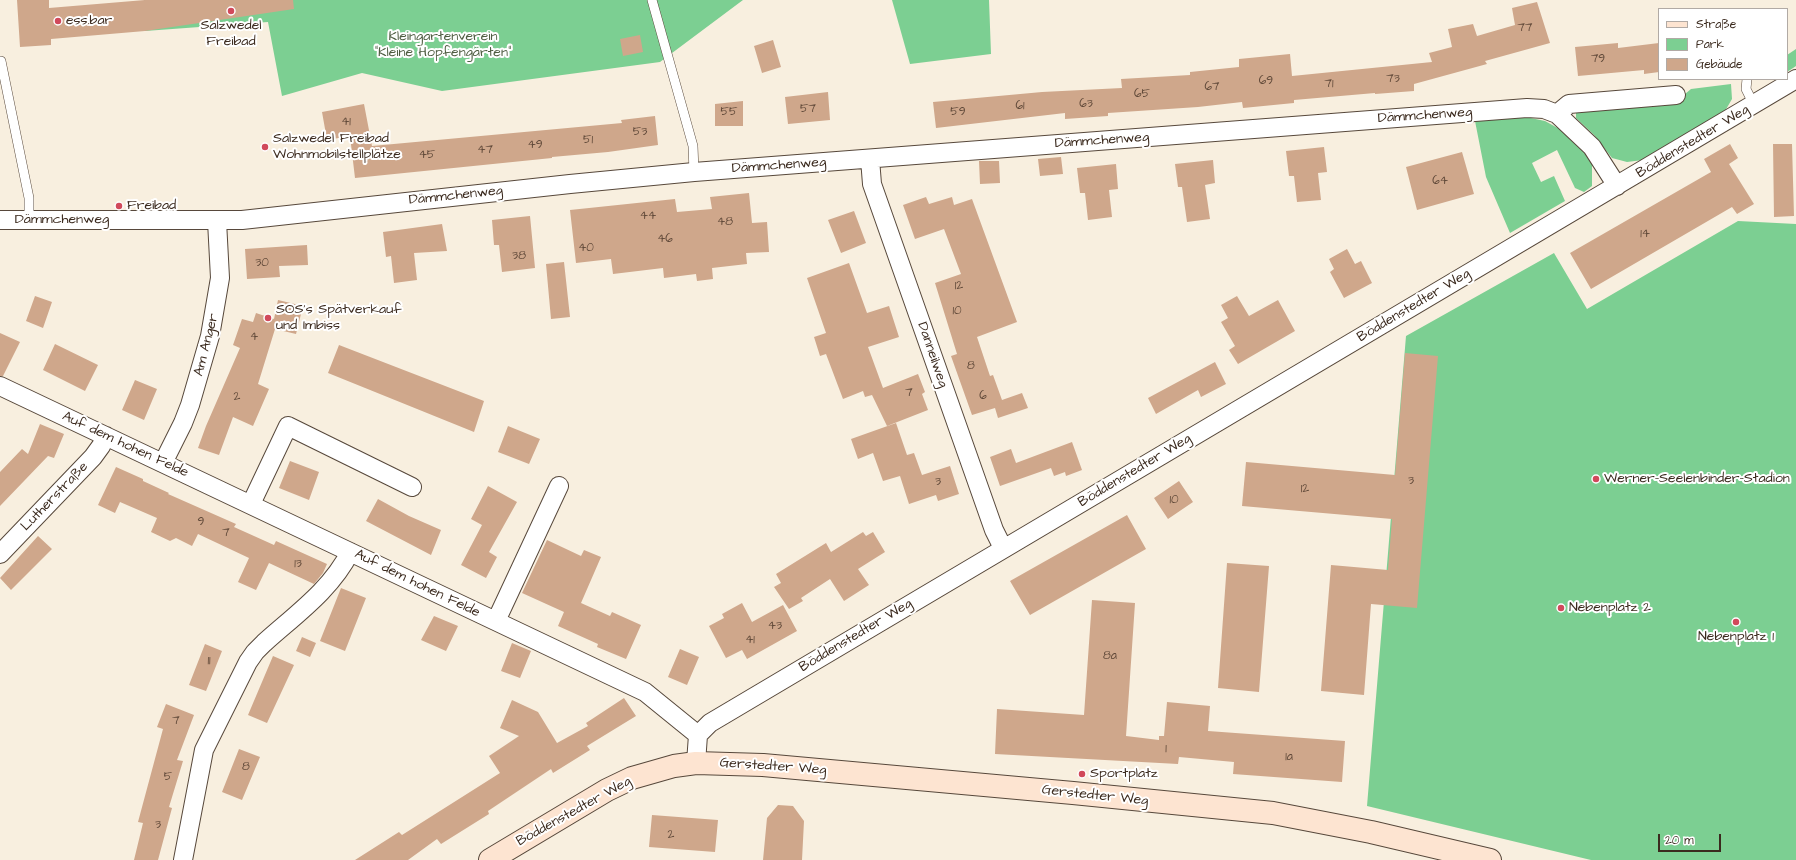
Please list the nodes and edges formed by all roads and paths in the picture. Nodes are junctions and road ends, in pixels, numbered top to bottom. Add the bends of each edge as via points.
1 (652, 0) edge
2 (1, 61) dead end
3 (1796, 79) edge
4 (1747, 80) edge
5 (1676, 96) dead end
6 (1754, 106) junction
7 (1557, 114) junction
8 (870, 159) junction
9 (694, 172) junction
10 (1617, 186) junction
11 (0, 220) edge
12 (29, 220) junction
13 (217, 221) junction
14 (0, 386) edge
15 (106, 436) junction
16 (163, 463) junction
17 (412, 486) dead end
18 (559, 486) dead end
19 (251, 504) junction
20 (1003, 548) junction
21 (350, 552) junction
22 (0, 554) edge
23 (496, 622) junction
24 (698, 735) junction
25 (696, 763) junction
26 (183, 860) edge
27 (490, 860) edge
28 (1490, 860) edge

1 - 9 lane via 693,146
2 - 12 lane via 29,198
3 - 6 street, Böddenstedter Weg
4 - 6 lane via 1746,89
5 - 7 street via 1569,104
6 - 10 street, Böddenstedter Weg
7 - 8 street, Dämmchenweg via 1544,109 1504,110
7 - 10 street, Dämmchenweg via 1592,146
8 - 9 street, Dämmchenweg
8 - 20 street, Danneilweg via 872,184 994,530
9 - 13 street, Dämmchenweg
10 - 20 street, Böddenstedter Weg
11 - 12 street, Dämmchenweg
12 - 13 street, Dämmchenweg
13 - 16 street, Am Anger via 220,278 210,336 183,423
14 - 15 street, Auf dem hohen Felde
15 - 16 street, Auf dem hohen Felde
15 - 22 street, Lutherstraße via 93,457
16 - 19 street, Auf dem hohen Felde
17 - 19 street via 288,426
18 - 23 street, Auf dem hohen Felde
19 - 21 street, Auf dem hohen Felde
20 - 24 street, Böddenstedter Weg via 710,723
21 - 23 street, Auf dem hohen Felde
21 - 26 street via 331,583 264,643 248,662 204,750
23 - 24 street, Auf dem hohen Felde via 646,692
24 - 25 street
25 - 27 street, Böddenstedter Weg via 674,766 632,778 607,790
25 - 28 street, Gerstedter Weg via 786,767 1273,813 1371,832

